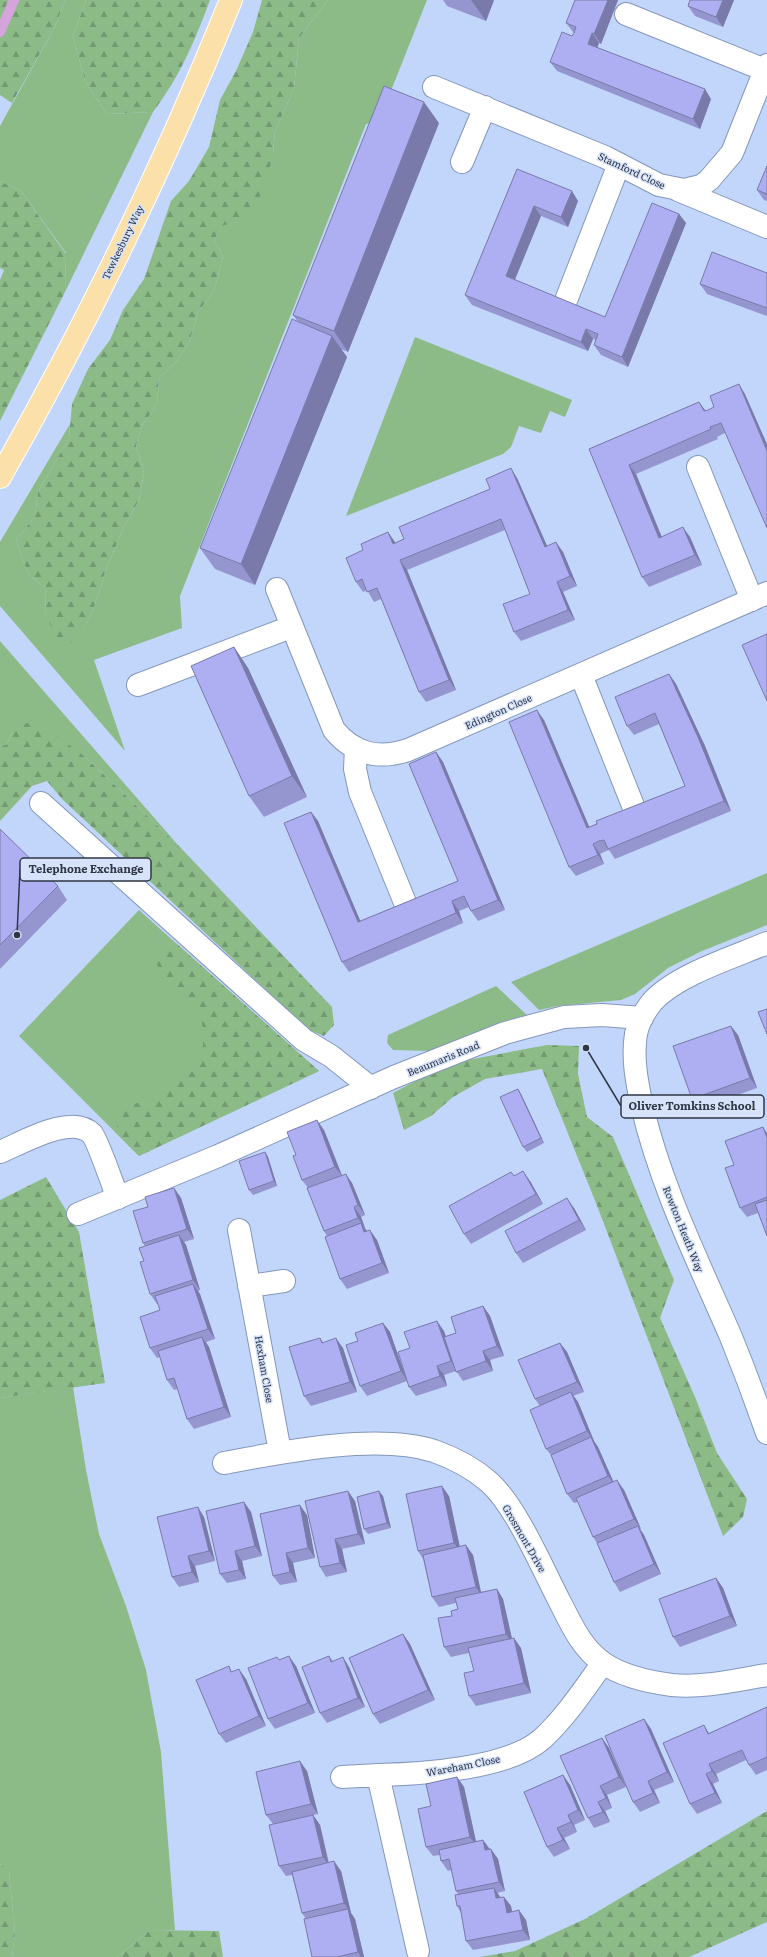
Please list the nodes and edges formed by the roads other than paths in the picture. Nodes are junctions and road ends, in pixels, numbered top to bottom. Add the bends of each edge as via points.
1 (231, 0) edge
2 (626, 14) dead end
3 (766, 69) edge
4 (434, 87) dead end
5 (485, 107) junction
6 (462, 162) dead end
7 (619, 164) junction
8 (677, 190) junction
9 (767, 227) edge
10 (565, 303) edge
11 (698, 467) dead end
12 (0, 477) edge
13 (277, 589) dead end
14 (759, 597) edge
15 (291, 627) junction
16 (581, 675) junction
17 (138, 685) dead end
18 (356, 748) junction
19 (41, 803) dead end
20 (634, 808) edge
21 (406, 906) edge
22 (767, 943) edge
23 (642, 1018) junction
24 (371, 1088) junction
25 (0, 1152) edge
26 (118, 1198) junction
27 (78, 1214) dead end
28 (239, 1230) dead end
29 (284, 1281) dead end
30 (249, 1286) junction
31 (767, 1433) edge
32 (280, 1452) junction
33 (224, 1463) dead end
34 (603, 1663) junction
35 (767, 1675) edge
36 (378, 1774) junction
37 (342, 1777) dead end
38 (418, 1950) dead end

1 - 12 main road, Tewkesbury Way via 189,100 131,226
2 - 3 street
3 - 8 street, Stamford Close via 732,153 701,186
4 - 5 street, Stamford Close
5 - 6 street
5 - 7 street, Stamford Close
7 - 8 street, Stamford Close via 659,185
7 - 10 street
8 - 9 street
11 - 14 street
13 - 15 street, Edington Close
14 - 16 street, Edington Close
15 - 17 street
15 - 18 street, Edington Close via 334,730
16 - 18 street, Edington Close via 394,755 374,755
16 - 20 street
18 - 21 street via 355,770 360,792
19 - 24 street via 304,1040 331,1056
22 - 23 street via 693,974 672,986 652,1002
23 - 24 street, Beaumaris Road via 602,1015 564,1017 538,1022
23 - 31 street, Rowton Heath Way via 636,1033 635,1065 649,1134 676,1214 731,1338
24 - 26 street, Beaumaris Road
25 - 26 street via 59,1127 82,1128 93,1135
26 - 27 street, Beaumaris Road
28 - 30 street, Hexham Close
29 - 30 street
30 - 32 street, Hexham Close
32 - 33 street, Grosmont Drive
32 - 34 street, Grosmont Drive via 387,1444 432,1450 464,1464 490,1483 504,1501 521,1528 575,1633
34 - 35 street, Grosmont Drive via 633,1677 672,1685 712,1684
34 - 36 street, Wareham Close via 565,1715 540,1740 513,1755 483,1764 418,1774
36 - 37 street, Wareham Close
36 - 38 street

